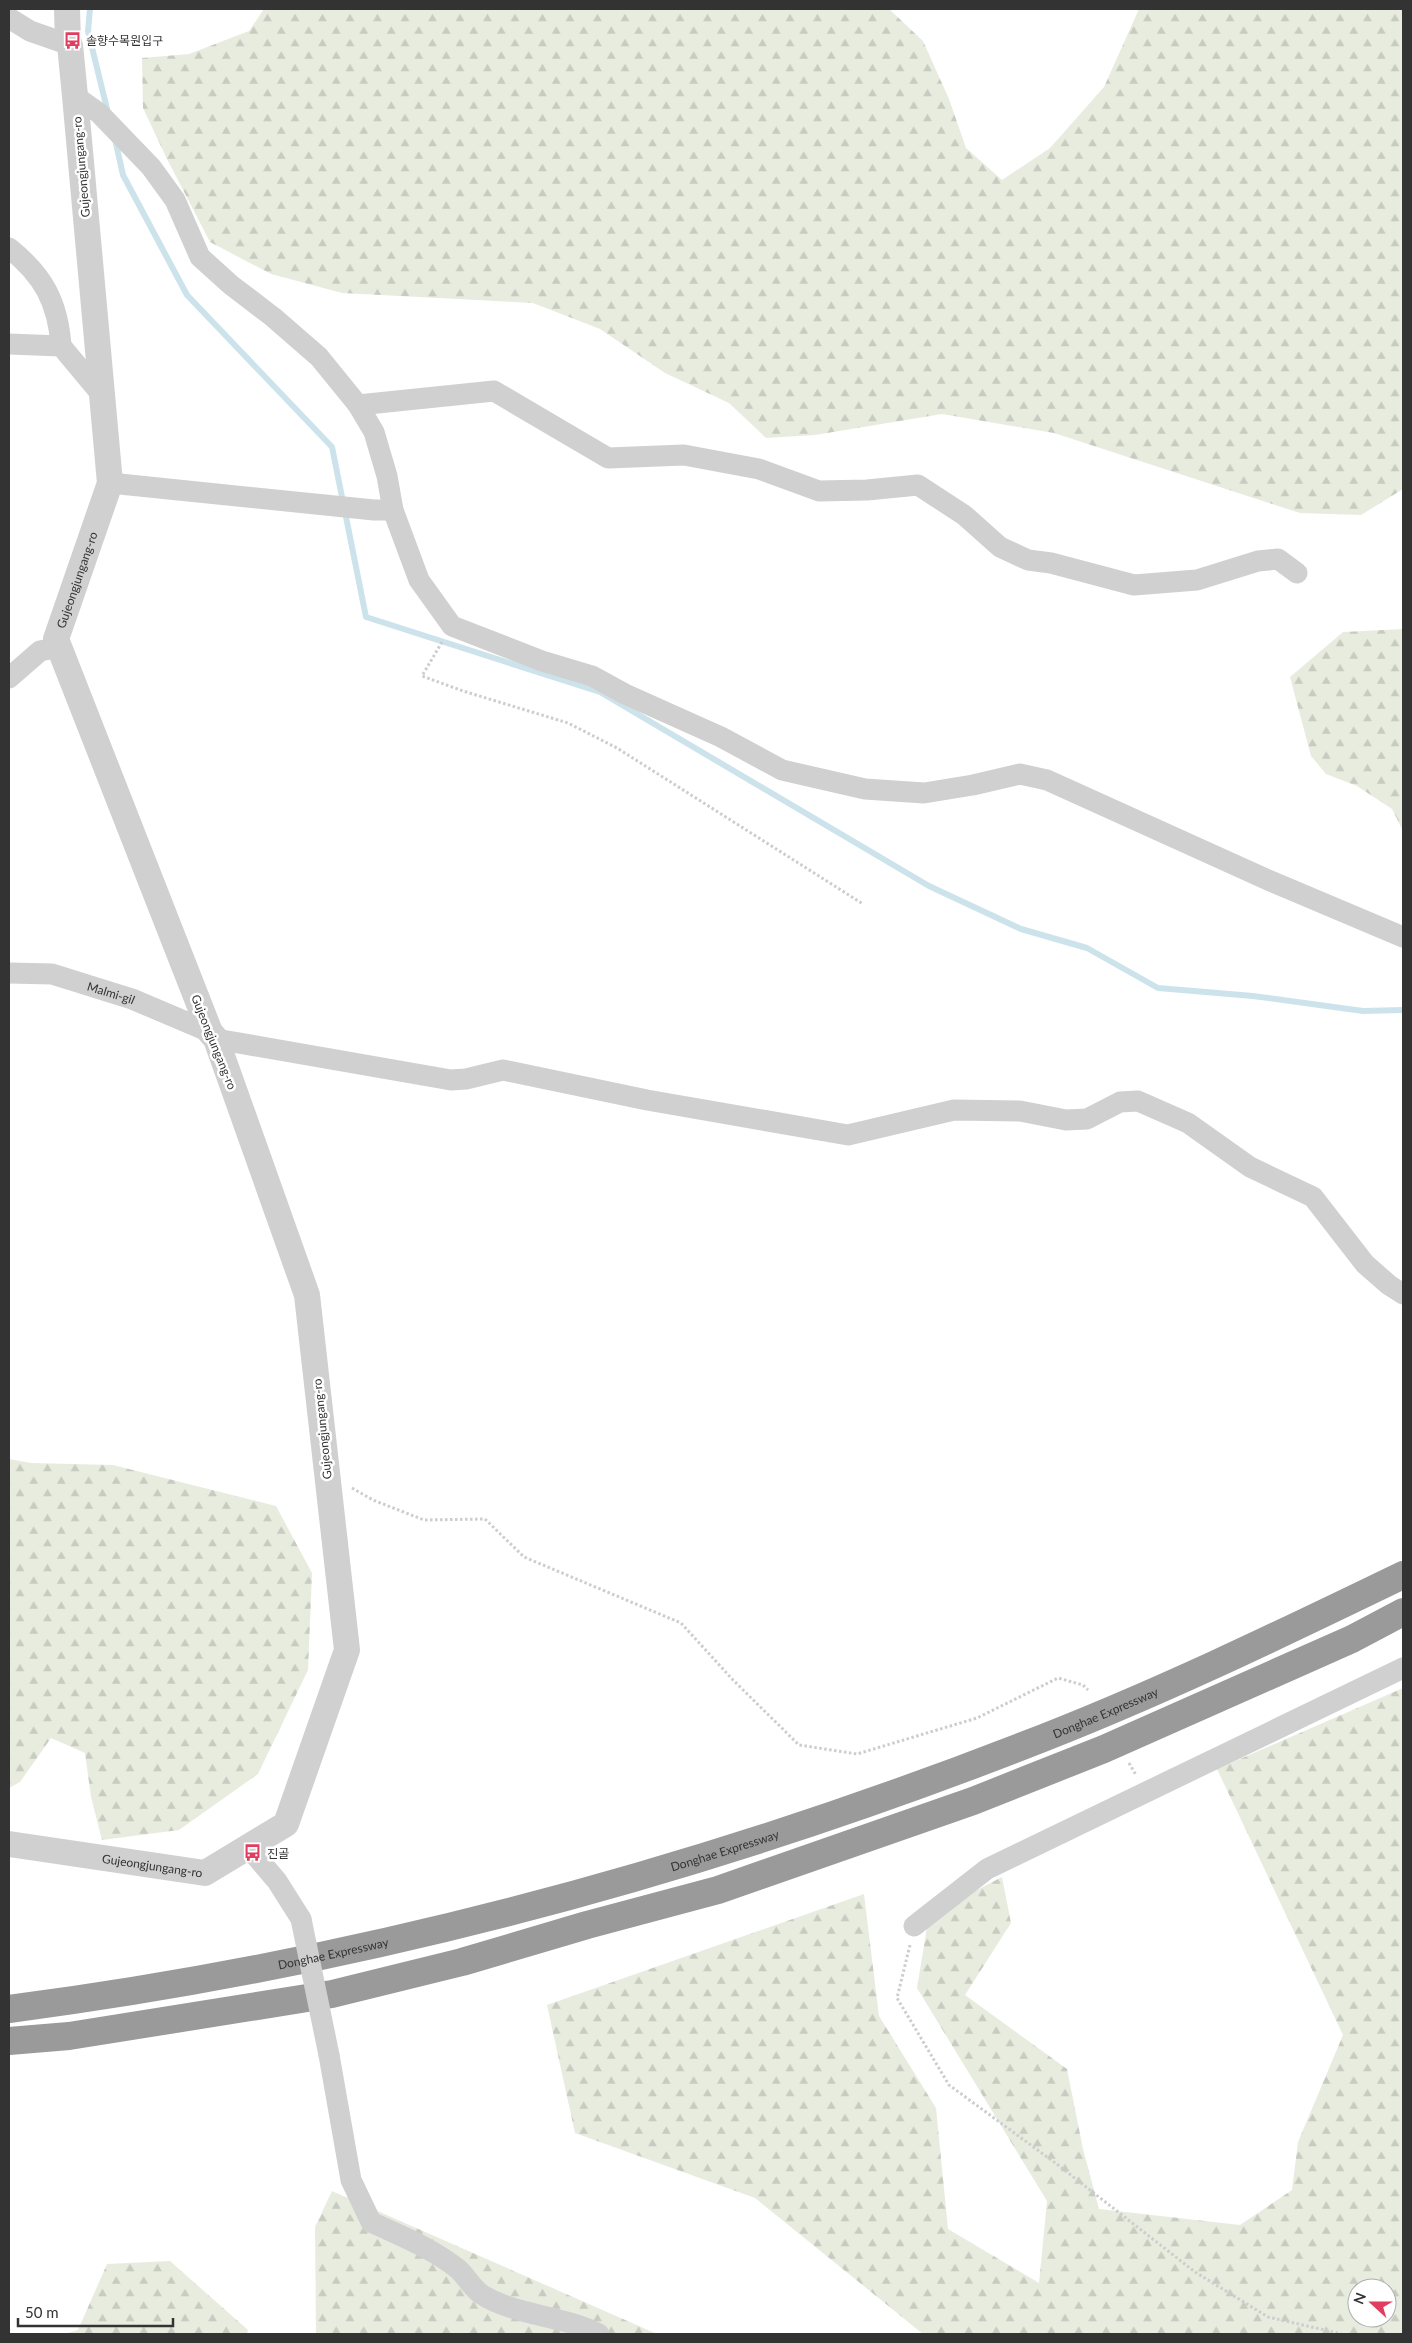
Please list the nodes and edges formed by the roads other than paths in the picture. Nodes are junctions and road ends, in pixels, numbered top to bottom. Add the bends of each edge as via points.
1 (67, 9) edge
2 (9, 18) edge
3 (70, 45) junction
4 (75, 96) junction
5 (9, 248) edge
6 (9, 344) edge
7 (61, 346) junction
8 (102, 395) junction
9 (358, 406) junction
10 (110, 483) junction
11 (384, 510) junction
12 (1297, 573) dead end
13 (59, 647) junction
14 (9, 678) edge
15 (1403, 938) edge
16 (9, 973) edge
17 (213, 1035) junction
18 (1403, 1294) edge
19 (1403, 1575) edge
20 (1403, 1612) edge
21 (1403, 1668) edge
22 (9, 1844) edge
23 (248, 1847) junction
24 (914, 1926) road end
25 (9, 2009) edge
26 (9, 2042) edge
27 (600, 2334) edge

1 - 3 street, Gujeongjungang-ro
2 - 3 street via 30,31
3 - 4 street, Gujeongjungang-ro
4 - 8 street, Gujeongjungang-ro
4 - 9 street via 99,113 151,167 175,200 200,257 319,358
5 - 7 street via 26,261 49,291 59,322
6 - 7 street
7 - 8 street
8 - 10 street, Gujeongjungang-ro
9 - 11 street via 374,432 387,476
9 - 12 street via 494,391 608,458 684,455 759,469 819,491 918,485 964,514 1000,547 1028,560 1134,585 1197,580 1258,561 1278,559
10 - 11 street
10 - 13 street, Gujeongjungang-ro via 56,639
11 - 15 street via 419,580 452,626 542,661 592,676 721,737 782,770 865,789 924,793 1020,774 1047,780
13 - 14 street via 40,651
13 - 17 street, Gujeongjungang-ro
16 - 17 street, Malmi-gil via 52,974 132,999
17 - 18 street, Malmi-gil via 451,1080 503,1070 647,1100 848,1135 954,1110 1020,1110 1066,1120 1087,1119 1120,1102 1138,1101 1188,1123 1250,1167 1313,1197 1365,1264
17 - 23 street, Gujeongjungang-ro via 307,1295 347,1650 286,1824
19 - 25 highway, Donghae Expressway via 1202,1671 1109,1711 905,1790 768,1838 464,1924 178,1983
20 - 26 highway via 1343,1643 1104,1749 973,1801 718,1890 462,1962 332,1994 69,2036
21 - 24 street via 986,1869
22 - 23 street, Gujeongjungang-ro via 206,1873
23 - 27 street, bridge via 277,1881 301,1920 351,2180 371,2222 424,2246 459,2270 480,2294 513,2308 584,2326

